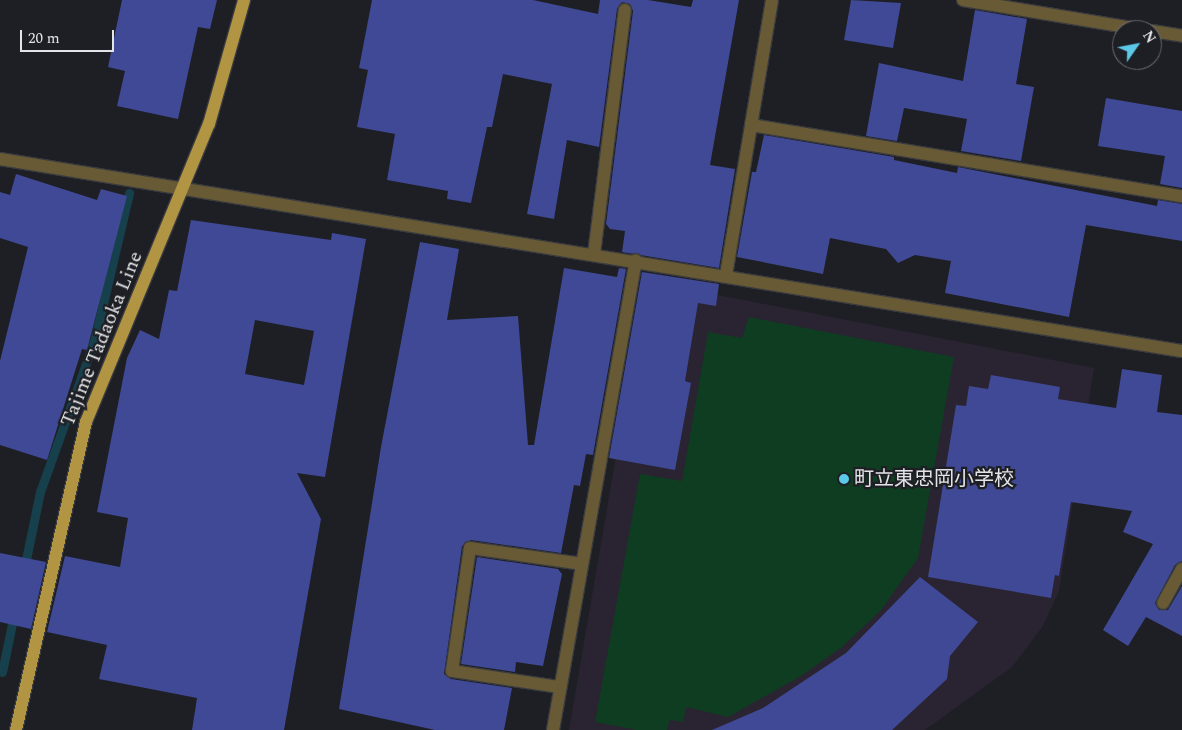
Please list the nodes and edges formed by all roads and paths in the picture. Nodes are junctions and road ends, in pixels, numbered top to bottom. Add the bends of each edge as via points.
1 (244, 0) edge
2 (772, 0) edge
3 (963, 0) edge
4 (625, 10) dead end
5 (1112, 25) edge
6 (1162, 33) edge
7 (1182, 36) edge
8 (751, 125) junction
9 (0, 159) edge
10 (183, 186) junction
11 (1182, 196) edge
12 (594, 254) junction
13 (636, 260) junction
14 (726, 276) junction
15 (1182, 351) edge
16 (582, 564) junction
17 (1182, 569) edge
18 (1163, 603) dead end
19 (559, 687) junction
20 (16, 730) edge
21 (553, 730) edge

1 - 10 main road, Tajime Tadaoka Line via 209,124
2 - 8 street
3 - 5 street
4 - 12 street
6 - 7 street
8 - 11 street
8 - 14 street
9 - 10 street
10 - 12 street
10 - 20 main road, Tajime Tadaoka Line via 86,422
12 - 13 street
13 - 14 street
13 - 16 street
14 - 15 street
16 - 19 street
16 - 19 street via 470,548 452,671
17 - 18 street
19 - 21 street

